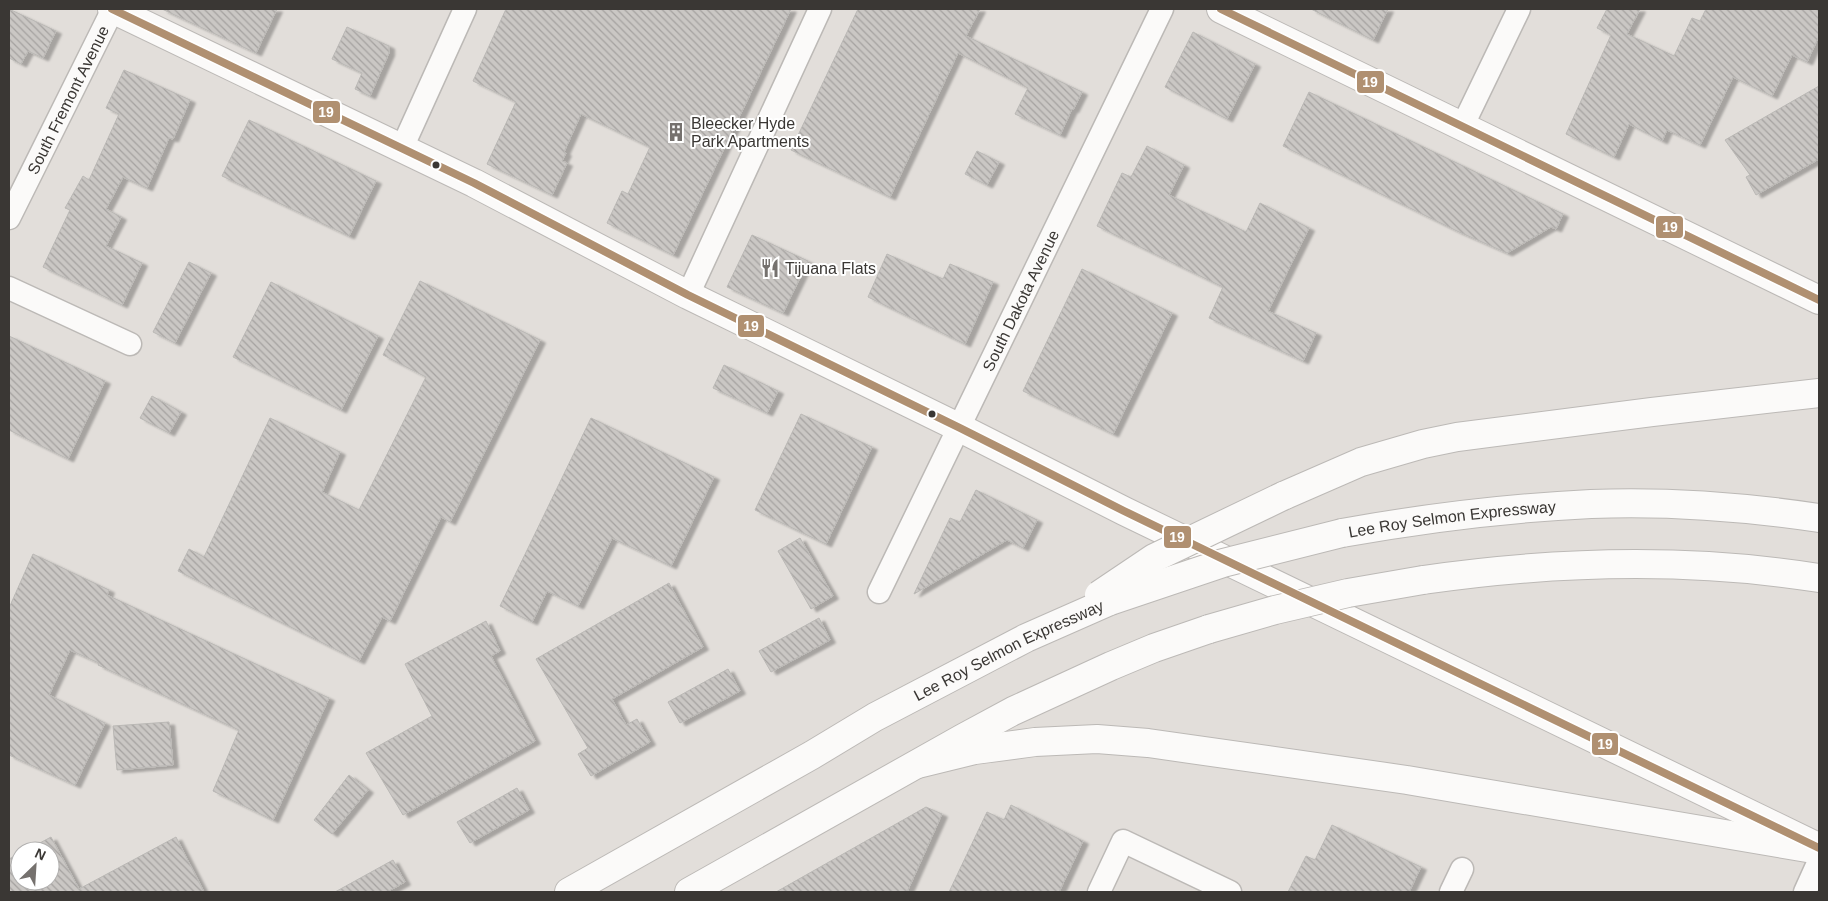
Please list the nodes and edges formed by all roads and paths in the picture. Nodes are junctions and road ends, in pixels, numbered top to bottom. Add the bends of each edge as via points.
1 (113, 9) edge
2 (465, 9) edge
3 (820, 9) edge
4 (1162, 9) edge
5 (1221, 9) edge
6 (1519, 9) edge
7 (1462, 127) junction
8 (402, 148) junction
9 (9, 218) edge
10 (9, 288) edge
11 (688, 295) junction
12 (1819, 300) edge
13 (130, 344) dead end
14 (1819, 393) edge
15 (960, 428) junction
16 (1819, 518) edge
17 (1819, 578) edge
18 (879, 592) dead end
19 (1104, 598) junction
20 (918, 764) junction
21 (1819, 849) edge
22 (1819, 861) edge
23 (1462, 870) dead end
24 (569, 892) edge
25 (689, 892) edge
26 (1099, 892) edge
27 (1230, 892) edge
28 (1451, 892) edge
29 (1805, 892) edge

1 - 8 main road
1 - 9 street, South Fremont Avenue
2 - 8 street
3 - 11 street
4 - 15 street, South Dakota Avenue
5 - 7 main road
6 - 7 street
7 - 12 main road
8 - 11 main road
10 - 13 street
11 - 15 main road
14 - 19 main road, bridge via 1642,413 1423,444 1361,462 1154,558
15 - 18 street, South Dakota Avenue
15 - 21 main road
16 - 19 main road, Lee Roy Selmon Expressway, bridge via 1697,506 1592,504 1474,512 1342,533
17 - 20 main road, bridge via 1730,568 1585,564 1529,567 1348,593 1275,610 1154,648 1068,685
19 - 24 main road, Lee Roy Selmon Expressway via 1076,616 1002,650 875,717
20 - 21 main road via 975,750 1035,742 1097,740 1148,743 1407,780
20 - 25 main road
22 - 29 street
23 - 28 street
26 - 27 street via 1123,841

